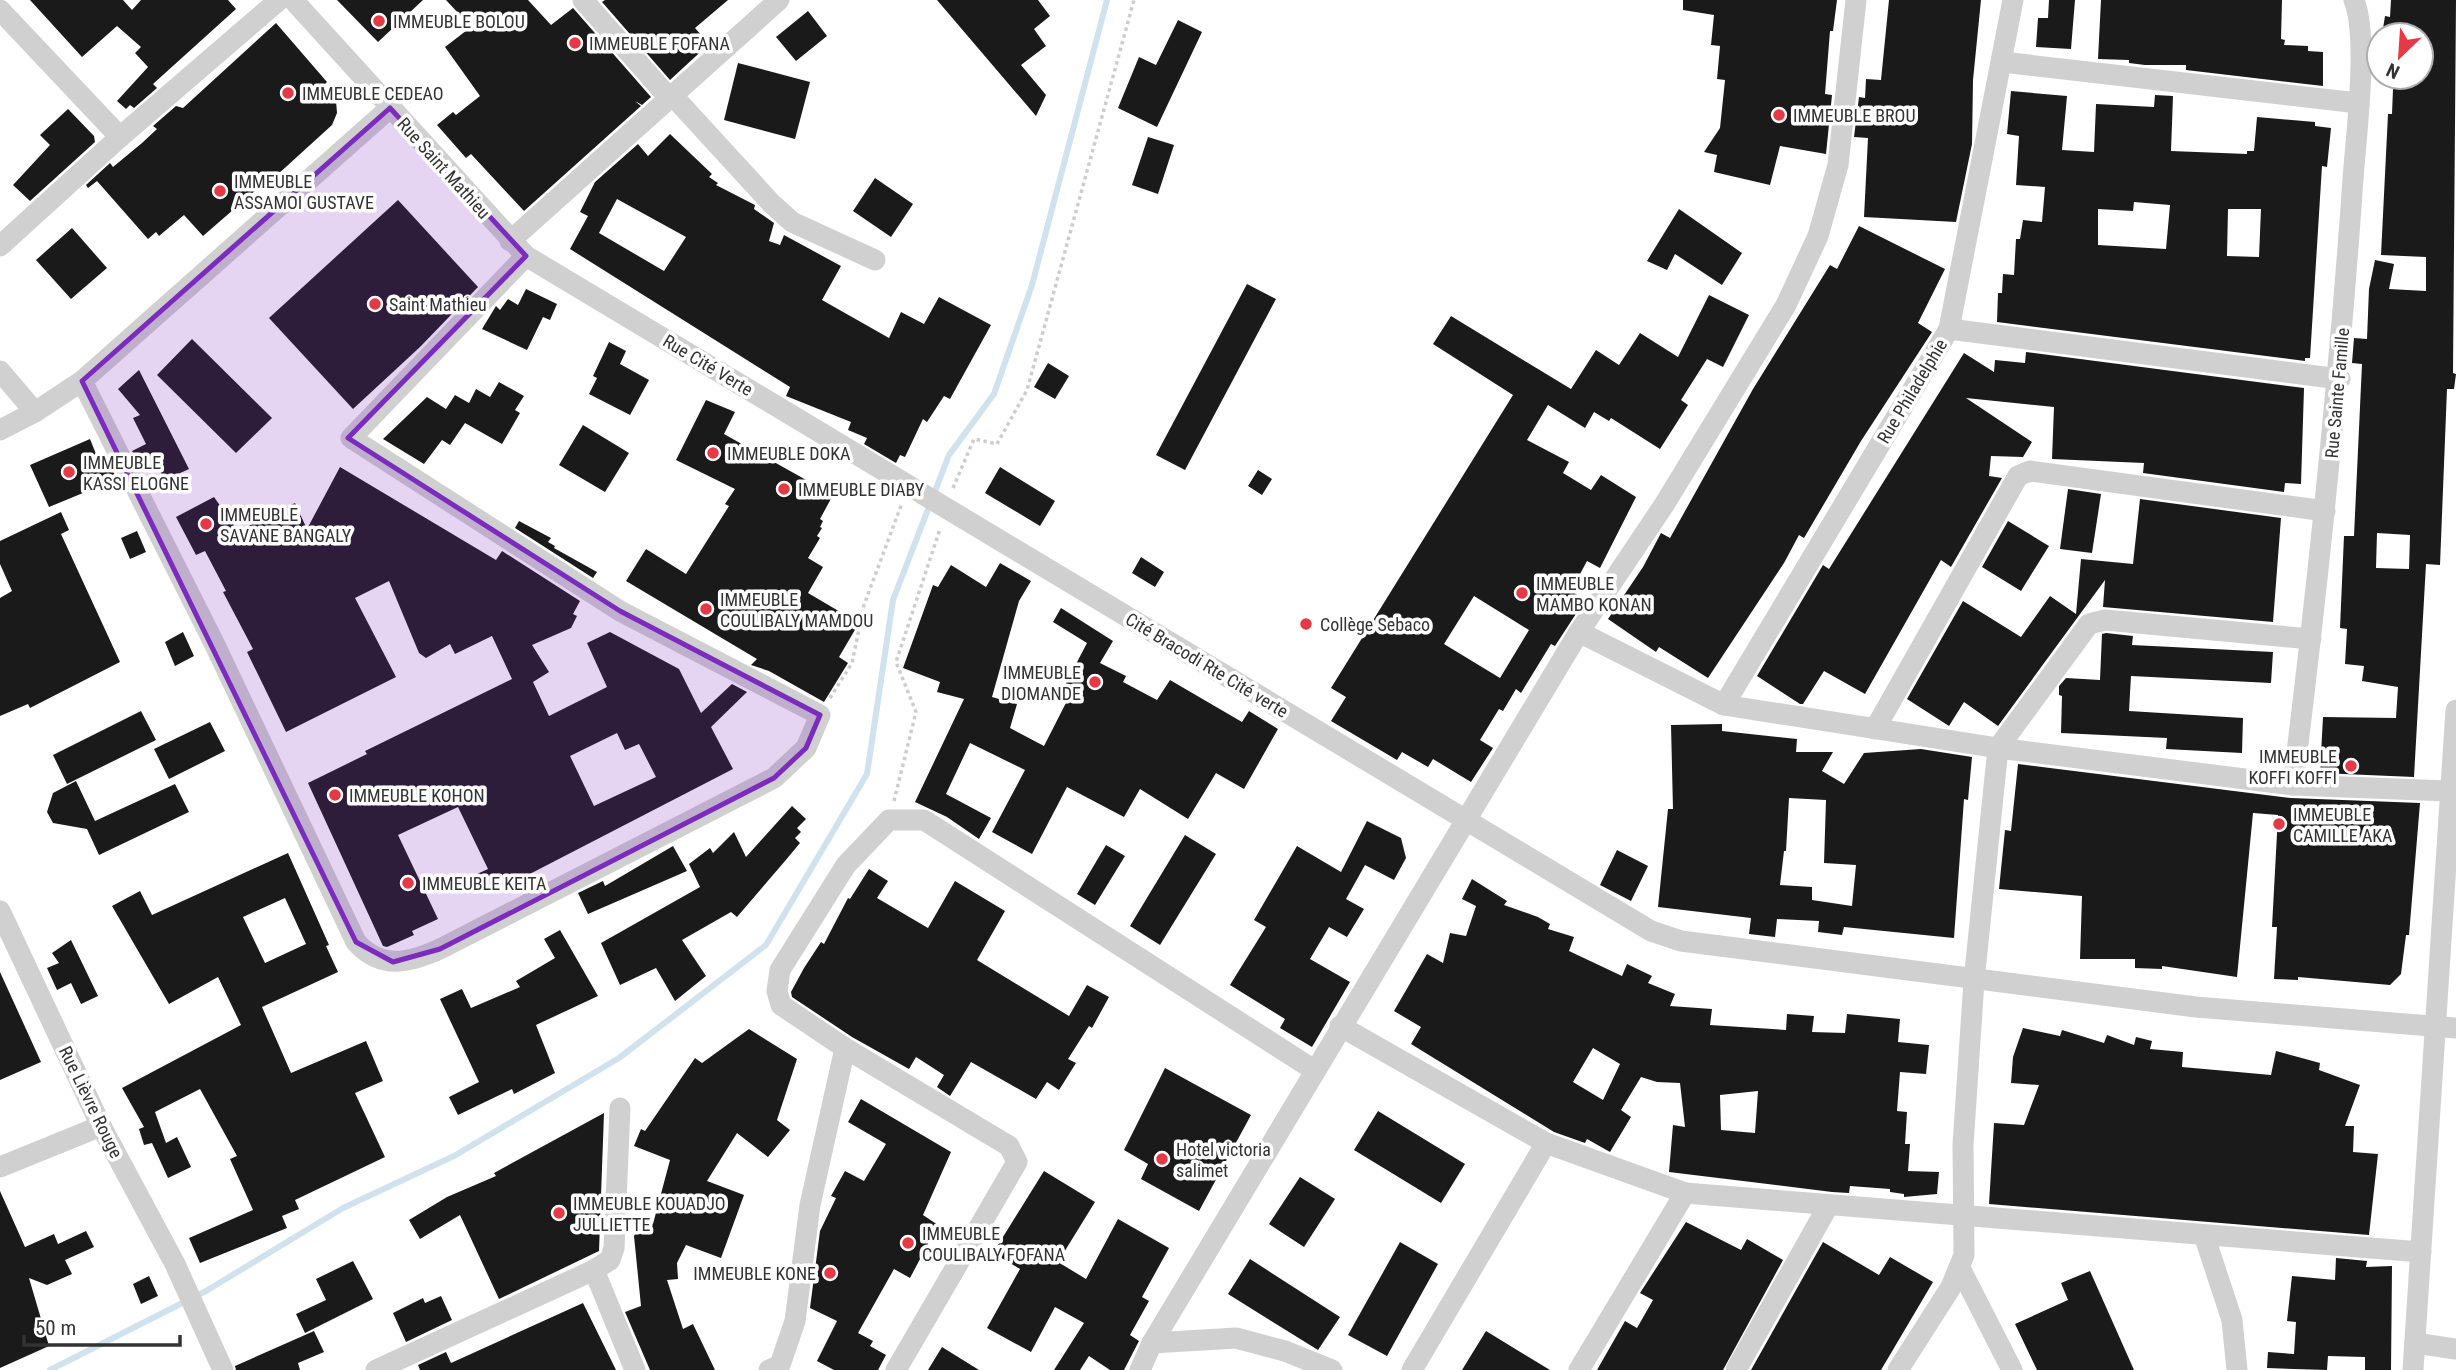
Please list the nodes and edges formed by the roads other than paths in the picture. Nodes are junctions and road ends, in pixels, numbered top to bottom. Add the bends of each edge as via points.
1 (279, 0) edge
2 (293, 0) edge
3 (583, 0) edge
4 (779, 0) edge
5 (1857, 0) edge
6 (2013, 0) edge
7 (2354, 0) edge
8 (0, 10) edge
9 (2002, 62) junction
10 (672, 97) junction
11 (2358, 103) junction
12 (390, 108) junction
13 (120, 137) junction
14 (0, 246) edge
15 (518, 248) junction
16 (875, 260) dead end
17 (1949, 329) junction
18 (0, 371) edge
19 (2340, 379) junction
20 (82, 380) junction
21 (35, 412) junction
22 (0, 430) edge
23 (948, 510) joint
24 (2325, 511) junction
25 (1579, 632) junction
26 (2311, 639) junction
27 (1724, 705) junction
28 (2455, 724) edge
29 (1875, 729) junction
30 (1998, 748) junction
31 (2293, 785) junction
32 (2448, 791) junction
33 (1465, 820) junction
34 (0, 911) edge
35 (1974, 981) junction
36 (1340, 1026) junction
37 (2434, 1027) junction
38 (2456, 1028) edge
39 (845, 1048) junction
40 (1314, 1070) junction
41 (620, 1108) dead end
42 (101, 1126) junction
43 (1546, 1143) junction
44 (0, 1167) edge
45 (1685, 1193) junction
46 (1828, 1206) junction
47 (1965, 1218) junction
48 (2204, 1235) junction
49 (2421, 1252) junction
50 (1960, 1268) junction
51 (594, 1270) junction
52 (1152, 1343) junction
53 (2415, 1343) junction
54 (2456, 1349) edge
55 (777, 1368) edge
56 (223, 1370) edge
57 (376, 1370) edge
58 (635, 1370) edge
59 (896, 1370) edge
60 (1139, 1370) edge
61 (1332, 1370) edge
62 (1412, 1370) edge
63 (1579, 1370) edge
64 (1735, 1370) edge
65 (1898, 1370) edge
66 (2012, 1370) edge
67 (2237, 1370) edge
68 (2413, 1370) edge

1 - 13 street
2 - 12 street, Rue Saint Mathieu
3 - 10 street
4 - 10 street
5 - 25 street via 1838,165 1818,236 1786,304 1732,396
6 - 9 street, Rue Philadelphie
7 - 11 street, Rue Sainte Famille via 2361,25
8 - 13 street
9 - 11 street
9 - 17 street, Rue Philadelphie
10 - 15 street
10 - 16 street via 792,222
11 - 19 street, Rue Sainte Famille
12 - 15 street, Rue Saint Mathieu
12 - 20 street
13 - 14 street
15 - 20 street via 351,438 620,611 820,715 806,748 775,778 416,960 393,962 368,954 356,942
15 - 23 street, Rue Cité Verte
17 - 19 street
17 - 27 street, Rue Philadelphie
18 - 21 street
19 - 24 street, Rue Sainte Famille
20 - 21 street
21 - 22 street
23 - 33 street, Cité Bracodi Rte Cité verte
24 - 26 street, Rue Sainte Famille
24 - 29 street via 2030,471 2018,476
25 - 27 street
25 - 33 street
26 - 30 street via 2105,620 2088,624
26 - 31 street, Rue Sainte Famille
27 - 29 street
28 - 32 street
29 - 30 street
30 - 31 street
30 - 35 street
31 - 32 street
32 - 37 street
33 - 35 street, Cité Bracodi Rte Cité verte via 1651,931 1681,941
33 - 36 street
34 - 42 street, Rue Lièvre Rouge
35 - 37 street, Cité Bracodi Rte Cité verte via 2196,1007
35 - 47 street via 1964,1145
36 - 40 street
36 - 43 street
37 - 38 street, Cité Bracodi Rte Cité verte
37 - 49 street
39 - 40 street via 781,1005 777,991 780,970 846,865 889,820 924,820
39 - 55 street via 810,1205 795,1321
39 - 59 street via 1009,1146 1017,1162
40 - 52 street
41 - 51 street via 614,1248 610,1261
42 - 44 street
42 - 56 street, Rue Lièvre Rouge via 188,1290
43 - 45 street
43 - 62 street
45 - 46 street
45 - 63 street
46 - 47 street
46 - 64 street
47 - 48 street
47 - 50 street
48 - 49 street
48 - 67 street via 2232,1320
49 - 53 street
50 - 65 street
50 - 66 street
51 - 57 street
51 - 58 street
52 - 60 street
52 - 61 street via 1236,1338
53 - 54 street
53 - 68 street

